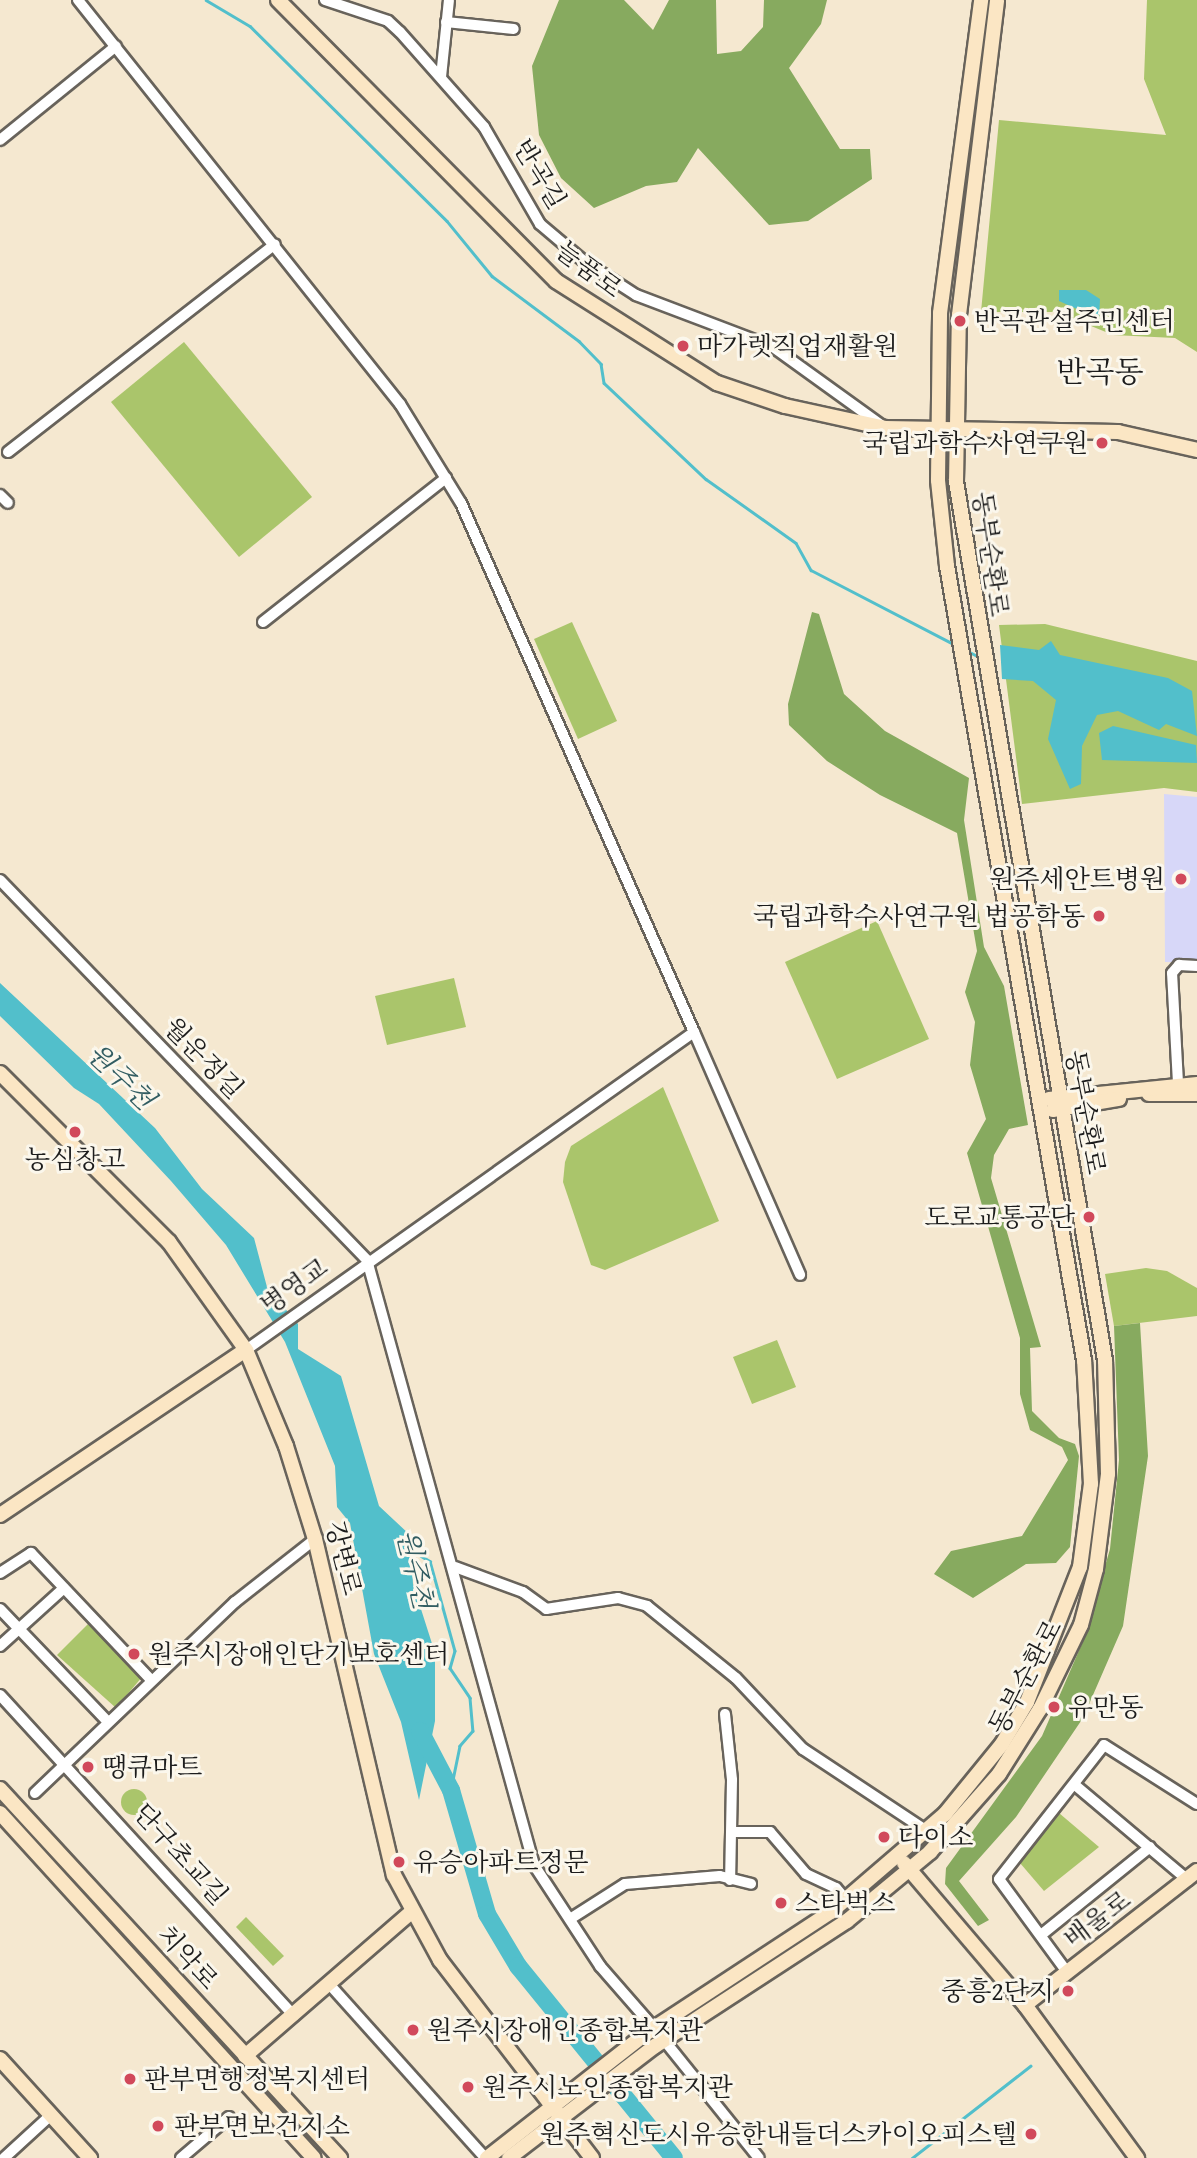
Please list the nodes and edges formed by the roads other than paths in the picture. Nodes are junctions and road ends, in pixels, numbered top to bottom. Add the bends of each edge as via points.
1 (78, 0) edge
2 (278, 0) edge
3 (325, 0) edge
4 (449, 0) edge
5 (981, 0) edge
6 (997, 0) edge
7 (446, 22) junction
8 (514, 29) dead end
9 (116, 46) junction
10 (441, 76) junction
11 (0, 140) edge
12 (955, 171) junction
13 (973, 173) junction
14 (275, 244) junction
15 (885, 428) junction
16 (937, 430) junction
17 (954, 430) junction
18 (1197, 450) edge
19 (8, 452) dead end
20 (446, 478) junction
21 (263, 622) dead end
22 (0, 880) edge
23 (1197, 965) edge
24 (695, 1032) junction
25 (0, 1073) edge
26 (1178, 1083) junction
27 (1197, 1084) edge
28 (1197, 1094) edge
29 (1059, 1103) junction
30 (1040, 1105) junction
31 (363, 1264) junction
32 (800, 1275) dead end
33 (251, 1346) junction
34 (0, 1515) edge
35 (315, 1539) junction
36 (455, 1567) junction
37 (0, 1573) edge
38 (64, 1588) junction
39 (0, 1609) edge
40 (19, 1630) junction
41 (0, 1646) edge
42 (151, 1680) junction
43 (0, 1695) edge
44 (726, 1714) dead end
45 (107, 1721) junction
46 (65, 1763) junction
47 (1075, 1784) junction
48 (0, 1789) edge
49 (35, 1793) dead end
50 (1197, 1804) edge
51 (0, 1812) edge
52 (927, 1831) junction
53 (733, 1832) junction
54 (1150, 1847) junction
55 (905, 1863) junction
56 (1193, 1876) edge
57 (730, 1880) junction
58 (751, 1884) dead end
59 (846, 1900) junction
60 (411, 1912) junction
61 (570, 1919) junction
62 (1041, 1935) junction
63 (1067, 1972) junction
64 (330, 1985) junction
65 (1025, 2005) junction
66 (294, 2016) junction
67 (649, 2031) junction
68 (659, 2043) junction
69 (245, 2056) junction
70 (0, 2059) edge
71 (558, 2107) junction
72 (51, 2115) junction
73 (229, 2117) dead end
74 (4, 2158) edge
75 (90, 2158) edge
76 (181, 2158) edge
77 (314, 2158) edge
78 (340, 2158) edge
79 (486, 2158) edge
80 (509, 2158) edge
81 (592, 2158) edge
82 (759, 2158) edge
83 (1137, 2158) edge

1 - 9 street
2 - 15 street, 늘품로 via 556,281 718,383 785,406
3 - 10 street, 반곡길 via 388,21
4 - 7 street
5 - 12 street, 동부순환로
6 - 13 street, 동부순환로
7 - 8 street
7 - 10 street
9 - 11 street
9 - 14 street
10 - 15 street, 반곡길 via 484,127 540,224 585,262 636,295 773,347
12 - 13 street
12 - 16 street, 동부순환로
13 - 17 street, 동부순환로
14 - 19 street
14 - 20 street via 400,404
15 - 16 street, 늘품로
16 - 17 street, 늘품로
16 - 30 street, 동부순환로 via 942,519
17 - 18 street, 늘품로 via 1118,432
17 - 29 street, 동부순환로 via 976,628
20 - 21 street
20 - 24 street
22 - 31 street, 월운정길
23 - 26 street via 1179,965 1172,973
24 - 31 street, 병영교
24 - 32 street
25 - 33 street, 강변로 via 169,1242
26 - 27 street
26 - 29 street
28 - 29 street
29 - 30 street
29 - 55 street, 동부순환로 via 1105,1360 1108,1474 1102,1542 1081,1625 1040,1709 976,1803
30 - 52 street, 동부순환로 via 1087,1380 1091,1484 1084,1541 1062,1622 1027,1702 979,1776
31 - 33 street, 병영교
31 - 36 street
33 - 34 street
33 - 35 street, 강변로
35 - 42 street
35 - 60 street, 강변로 via 373,1795 394,1875
36 - 52 street via 523,1592 546,1609 618,1598 647,1606 736,1678 803,1749
36 - 61 street via 534,1865
37 - 38 street via 32,1553
38 - 40 street
38 - 42 street
39 - 40 street
40 - 41 street
40 - 45 street
42 - 45 street
43 - 46 street, 단구초교길
44 - 53 street
45 - 46 street
46 - 49 street
46 - 66 street, 단구초교길
47 - 50 street via 1108,1744
47 - 54 street
47 - 62 street via 998,1883
48 - 69 street, 치악로
51 - 77 street, 치악로
52 - 55 street, 동부순환로
53 - 57 street
53 - 59 street via 770,1832 806,1874 836,1888
54 - 56 street
54 - 62 street
55 - 59 street, 동부순환로
55 - 65 street
55 - 68 street, 동부순환로 via 847,1921
56 - 63 street, 배울로
57 - 58 street
57 - 61 street via 625,1884
59 - 67 street, 동부순환로
60 - 64 street
60 - 71 street, 강변로 via 440,1960
61 - 67 street
62 - 63 street
63 - 65 street, 배울로
64 - 66 street
64 - 79 street
65 - 83 street
66 - 69 street
67 - 68 street
67 - 71 street, 동부순환로
68 - 71 street, 동부순환로
68 - 82 street
69 - 78 street, 치악로
70 - 72 street
71 - 79 street
71 - 80 street
71 - 81 street, 강변로
72 - 74 street
72 - 75 street
73 - 76 street

